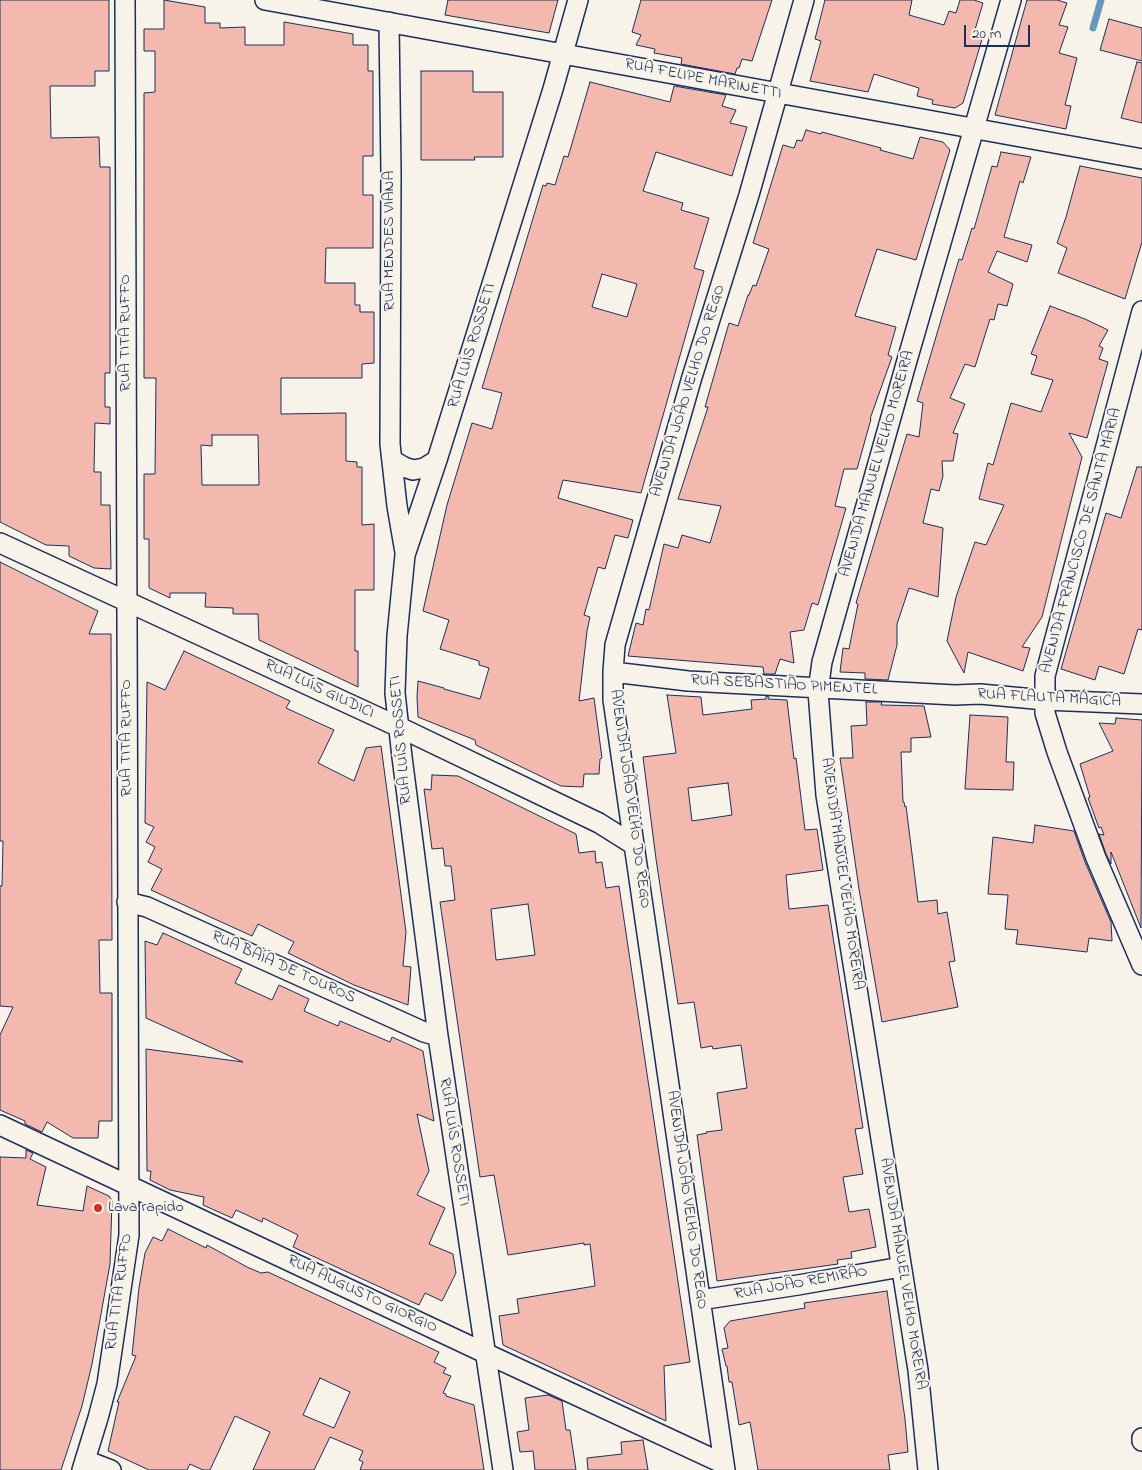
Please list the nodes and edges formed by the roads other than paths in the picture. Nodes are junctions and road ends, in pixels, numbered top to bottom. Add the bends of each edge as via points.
1 (125, 0) edge
2 (265, 0) edge
3 (578, 0) edge
4 (804, 0) edge
5 (1011, 0) edge
6 (389, 22) junction
7 (562, 54) junction
8 (777, 93) junction
9 (973, 129) junction
10 (1142, 159) edge
11 (1142, 311) edge
12 (392, 460) junction
13 (437, 460) junction
14 (0, 543) edge
15 (406, 555) junction
16 (127, 602) junction
17 (613, 672) junction
18 (819, 688) junction
19 (955, 695) joint
20 (1045, 700) junction
21 (1142, 704) edge
22 (399, 727) junction
23 (634, 845) junction
24 (127, 902) junction
25 (1142, 965) edge
26 (438, 1036) junction
27 (0, 1126) edge
28 (129, 1186) junction
29 (902, 1267) junction
30 (700, 1300) junction
31 (485, 1353) junction
32 (83, 1465) edge
33 (725, 1467) edge
34 (111, 1470) edge
35 (503, 1470) edge
36 (928, 1470) edge

1 - 16 street, RUA TITA RUFFO
2 - 6 street, RUA FELIPE MARINETTI
3 - 7 street, RUA LUÍS ROSSETI
4 - 8 street, AVENIDA JOÃO VELHO DO REGO
5 - 9 street, AVENIDA MANUEL VELHO MOREIRA
6 - 7 street, RUA FELIPE MARINETTI
6 - 12 street, RUA MENDES VIANA
7 - 8 street, RUA FELIPE MARINETTI
7 - 13 street, RUA LUÍS ROSSETI
8 - 9 street, RUA FELIPE MARINETTI
8 - 17 street, AVENIDA JOÃO VELHO DO REGO via 615,645
9 - 10 street, RUA FELIPE MARINETTI
9 - 18 street, AVENIDA MANUEL VELHO MOREIRA via 824,652
11 - 20 street, AVENIDA FRANCISCO DE SANTA MARIA via 1045,676
12 - 13 street via 413,470
12 - 15 street, RUA MENDES VIANA
13 - 15 street, RUA LUÍS ROSSETI
14 - 16 street, RUA LUÍS GIUDICI
15 - 22 street, RUA LUÍS ROSSETI via 397,636 395,693
16 - 22 street, RUA LUÍS GIUDICI
16 - 24 street, RUA TITA RUFFO
17 - 18 street, RUA SEBASTIÃO PIMENTEL via 688,681
17 - 23 street, AVENIDA JOÃO VELHO DO REGO via 613,700
18 - 19 street, RUA SEBASTIÃO PIMENTEL
18 - 29 street, AVENIDA MANUEL VELHO MOREIRA via 826,796
19 - 20 street, RUA FLAUTA MÁGICA
20 - 21 street, RUA FLAUTA MÁGICA
20 - 25 street, AVENIDA FRANCISCO DE SANTA MARIA via 1045,713 1057,752 1096,858
22 - 23 street, RUA LUÍS GIUDICI via 600,823
22 - 26 street, RUA LUÍS ROSSETI
23 - 30 street, AVENIDA JOÃO VELHO DO REGO
24 - 26 street, RUA BAÍA DE TOUROS via 147,907
24 - 28 street, RUA TITA RUFFO
26 - 31 street, RUA LUÍS ROSSETI
27 - 28 street, RUA AUGUSTO GIORGIO
28 - 31 street, RUA AUGUSTO GIORGIO
28 - 32 street, RUA TITA RUFFO via 129,1235 107,1384
29 - 30 street, RUA JOÃO REMIRÃO
29 - 36 street, AVENIDA MANUEL VELHO MOREIRA via 918,1370
30 - 33 street, AVENIDA JOÃO VELHO DO REGO
31 - 33 street, RUA AUGUSTO GIORGIO
31 - 35 street, RUA LUÍS ROSSETI
32 - 34 street

